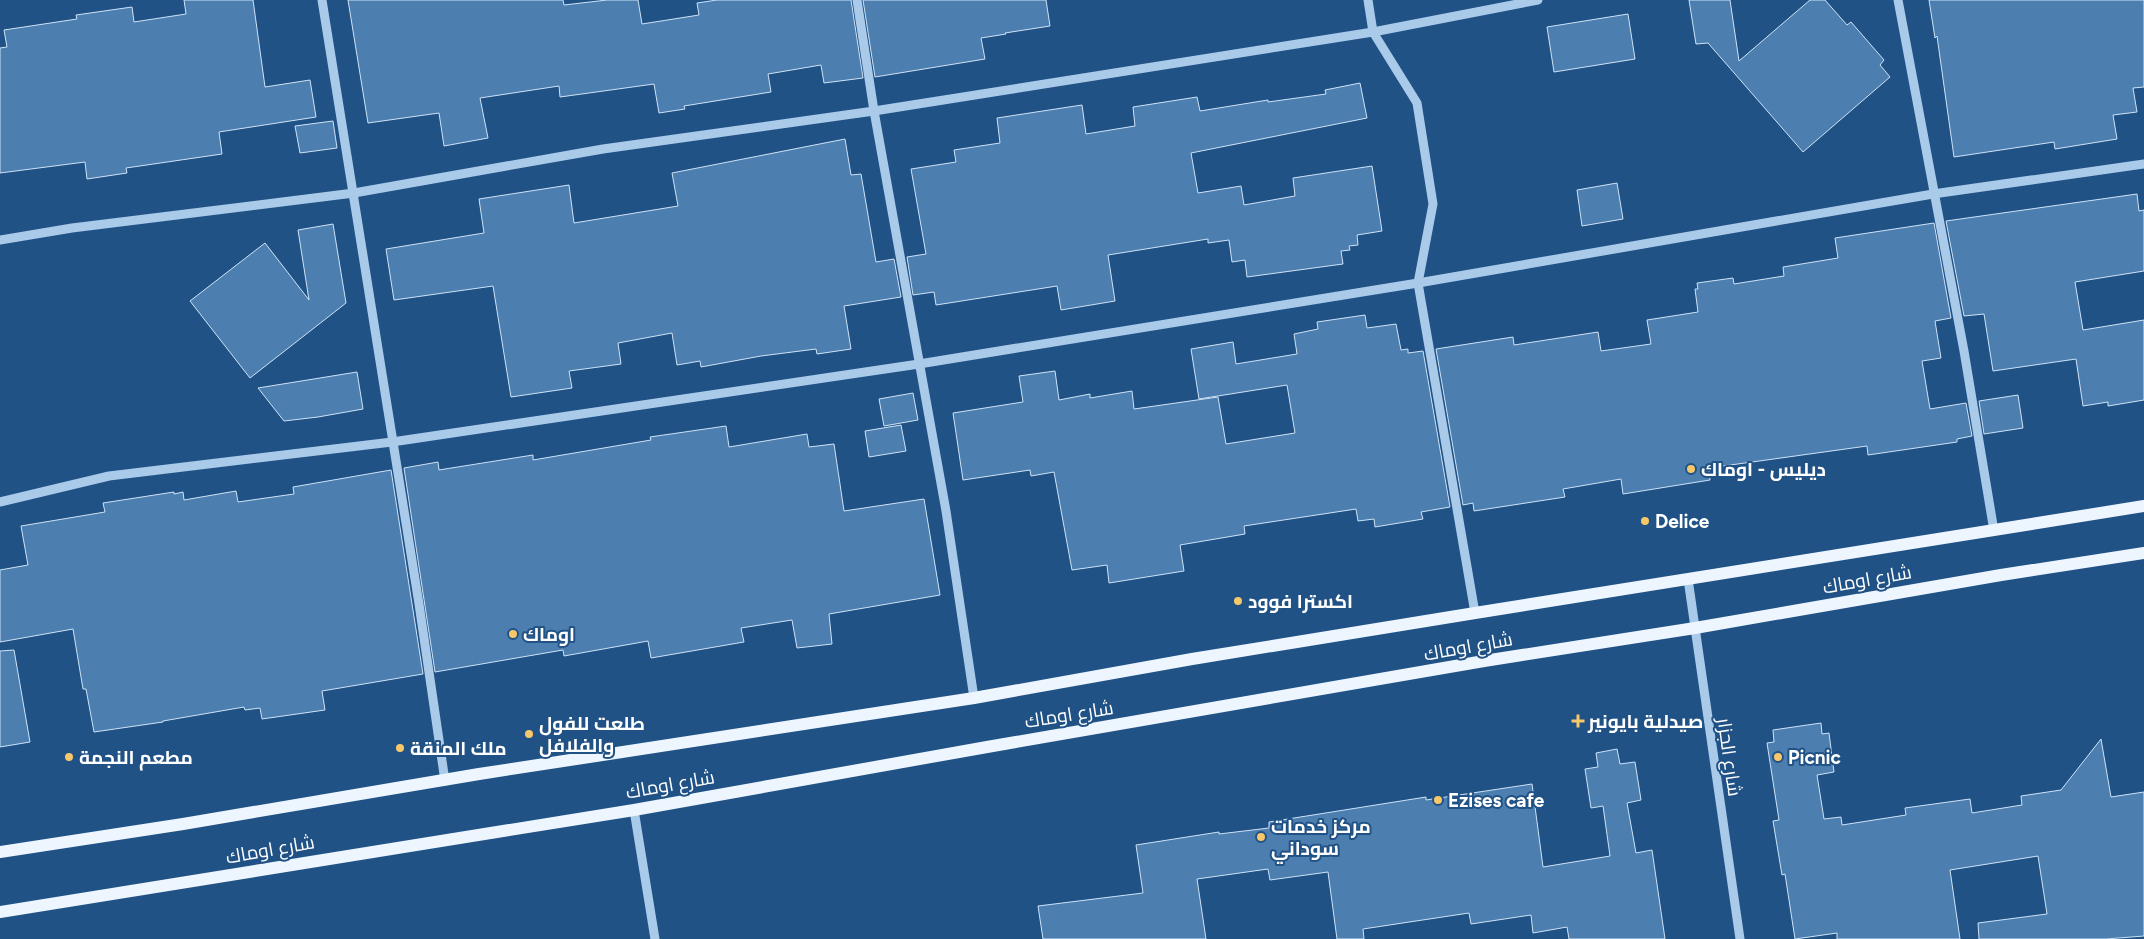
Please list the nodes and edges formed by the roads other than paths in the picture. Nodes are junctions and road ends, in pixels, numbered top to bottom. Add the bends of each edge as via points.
1 (322, 0) edge
2 (858, 0) edge
3 (1368, 0) edge
4 (1538, 0) edge
5 (1898, 0) edge
6 (1373, 32) junction
7 (874, 110) junction
8 (2144, 164) edge
9 (354, 193) junction
10 (1933, 194) junction
11 (0, 240) edge
12 (1418, 283) junction
13 (919, 364) junction
14 (392, 442) junction
15 (0, 502) edge
16 (2144, 506) edge
17 (1994, 531) junction
18 (2144, 553) edge
19 (1688, 579) junction
20 (1475, 613) junction
21 (1695, 628) junction
22 (974, 698) junction
23 (445, 781) junction
24 (634, 810) junction
25 (0, 852) edge
26 (0, 912) edge
27 (655, 939) edge
28 (1740, 939) edge

1 - 9 street
2 - 7 street
3 - 6 street
4 - 6 street
5 - 10 street
6 - 7 street
6 - 12 street via 1417,102 1433,204
7 - 9 street via 603,149
7 - 13 street
8 - 10 street
9 - 11 street
9 - 14 street
10 - 12 street
10 - 17 street via 1964,351
12 - 13 street
12 - 20 street
13 - 14 street
13 - 22 street via 946,511
14 - 15 street via 109,476
14 - 23 street
16 - 17 main road, شارع اوماك
17 - 19 main road, شارع اوماك
18 - 21 main road, شارع اوماك via 2000,574
19 - 20 main road, شارع اوماك
19 - 21 street, شارع الجزار
20 - 22 main road, شارع اوماك
21 - 24 main road, شارع اوماك via 1474,663
21 - 28 street, شارع الجزار
22 - 23 main road, شارع اوماك
23 - 25 main road, شارع اوماك
24 - 26 main road, شارع اوماك
24 - 27 street

